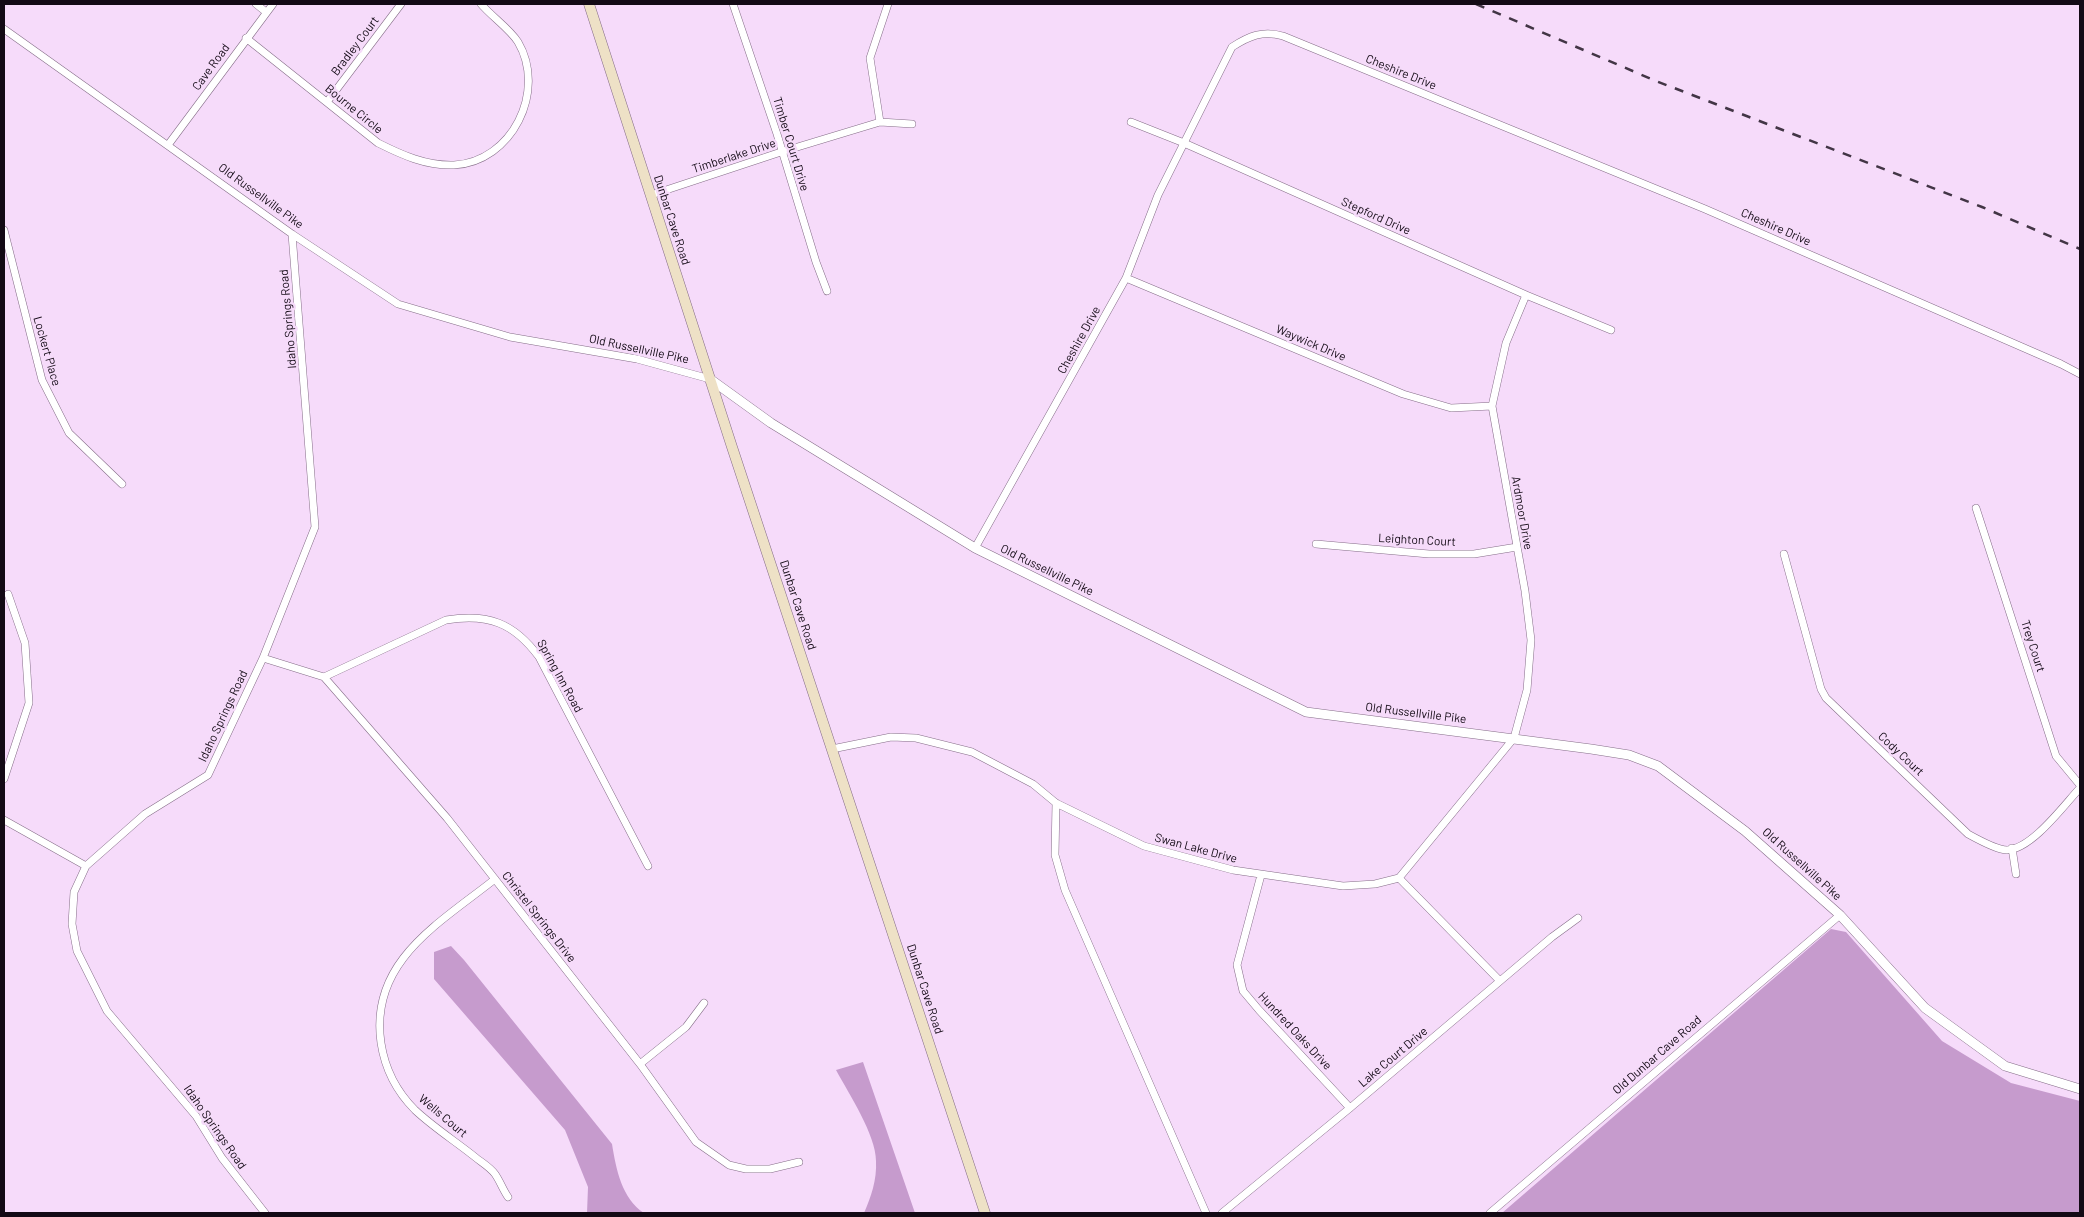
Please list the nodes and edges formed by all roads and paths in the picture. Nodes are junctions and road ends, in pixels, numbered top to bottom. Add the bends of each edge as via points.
1 (256, 4) edge
2 (273, 4) edge
3 (401, 4) edge
4 (481, 4) edge
5 (589, 4) edge
6 (733, 4) edge
7 (888, 4) edge
8 (266, 12) junction
9 (4, 29) edge
10 (246, 38) junction
11 (327, 102) junction
12 (880, 122) junction
13 (1132, 122) dead end
14 (912, 124) dead end
15 (1184, 143) junction
16 (168, 145) junction
17 (781, 152) junction
18 (650, 195) junction
19 (4, 230) edge
20 (292, 234) junction
21 (1126, 278) junction
22 (827, 291) dead end
23 (1526, 296) junction
24 (1611, 330) dead end
25 (2080, 374) edge
26 (710, 379) junction
27 (1492, 406) junction
28 (122, 484) dead end
29 (1976, 508) dead end
30 (1316, 544) dead end
31 (1517, 547) junction
32 (975, 548) junction
33 (1784, 554) dead end
34 (8, 594) dead end
35 (263, 658) junction
36 (324, 678) junction
37 (1514, 738) junction
38 (832, 749) junction
39 (4, 779) edge
40 (2080, 786) edge
41 (1056, 803) junction
42 (4, 820) edge
43 (2012, 848) junction
44 (86, 866) junction
45 (648, 866) dead end
46 (2016, 874) dead end
47 (1261, 875) junction
48 (495, 878) junction
49 (1399, 878) junction
50 (1840, 915) junction
51 (1578, 918) dead end
52 (1500, 982) junction
53 (704, 1003) dead end
54 (640, 1064) junction
55 (2080, 1089) edge
56 (1350, 1108) junction
57 (799, 1162) dead end
58 (508, 1197) dead end
59 (265, 1213) edge
60 (985, 1213) edge
61 (1206, 1213) edge
62 (1222, 1213) edge
63 (1490, 1213) edge

1 - 8 street
2 - 8 street, Cave Road
3 - 11 street, Bradley Court
4 - 11 street, Bourne Circle via 518,41 529,84 525,107 516,127 496,149 476,160 456,165 434,164 403,156 378,143
5 - 18 main road, Dunbar Cave Road
6 - 17 street, Timber Court Drive
7 - 12 street via 870,58
8 - 10 street, Cave Road
9 - 16 street, Old Russellville Pike
10 - 11 street, Bourne Circle
10 - 16 street, Cave Road
12 - 14 street, Timberlake Drive
12 - 17 street, Timberlake Drive
13 - 15 street, Stepford Drive
15 - 21 street, Cheshire Drive via 1158,195
15 - 23 street, Stepford Drive
15 - 25 street, Cheshire Drive via 1232,47 1248,36 1270,32 1705,209
16 - 20 street, Old Russellville Pike
17 - 18 street, Timberlake Drive
17 - 22 street, Timber Court Drive
18 - 26 main road, Dunbar Cave Road
19 - 28 street, Lockert Place via 32,348 51,400 69,433
20 - 26 street, Old Russellville Pike via 398,304 510,338 638,359
20 - 35 street, Idaho Springs Road via 315,527
21 - 27 street, Waywick Drive via 1403,394 1451,408
21 - 32 street, Cheshire Drive
23 - 24 street, Stepford Drive
23 - 27 street, Ardmoor Drive via 1506,344
26 - 32 street, Old Russellville Pike via 771,424
26 - 38 main road, Dunbar Cave Road
27 - 31 street, Ardmoor Drive
29 - 40 street, Trey Court via 2056,756
30 - 31 street, Leighton Court via 1429,554 1474,554
31 - 37 street, Ardmoor Drive via 1531,640 1527,690
32 - 37 street, Old Russellville Pike via 1306,712
33 - 43 street, Cody Court via 1820,689 1826,698 1968,834 2006,850
34 - 39 street via 25,643 29,703
35 - 36 street
35 - 44 street, Idaho Springs Road via 208,775 145,814
36 - 45 street, Spring Inn Road via 446,620 484,618 502,623 527,640 539,657
36 - 48 street, Christel Springs Drive via 447,818
37 - 49 street
37 - 50 street, Old Russellville Pike via 1629,755 1658,766 1745,831
38 - 41 street, Swan Lake Drive via 891,737 916,738 972,752 1033,784
38 - 60 main road, Dunbar Cave Road
40 - 43 street via 2033,837
41 - 47 street, Swan Lake Drive via 1144,846
41 - 61 street via 1055,855 1064,890
42 - 44 street
43 - 46 street
44 - 59 street, Idaho Springs Road via 74,892 72,924 77,951 105,1007 196,1116 222,1158
47 - 49 street, Swan Lake Drive via 1343,886 1375,884
47 - 56 street, Hundred Oaks Drive via 1237,965 1243,991
48 - 54 street, Christel Springs Drive
48 - 58 street, Wells Court via 445,915 407,952 386,989 379,1033 382,1052 396,1087 415,1110 494,1172
49 - 52 street
50 - 55 street, Old Russellville Pike via 1933,1014 2005,1066
50 - 63 street, Old Dunbar Cave Road
51 - 52 street, Lake Court Drive
52 - 56 street, Lake Court Drive
53 - 54 street via 686,1027
54 - 57 street, Christel Springs Drive via 696,1142 729,1165 770,1169
56 - 62 street, Lake Court Drive

